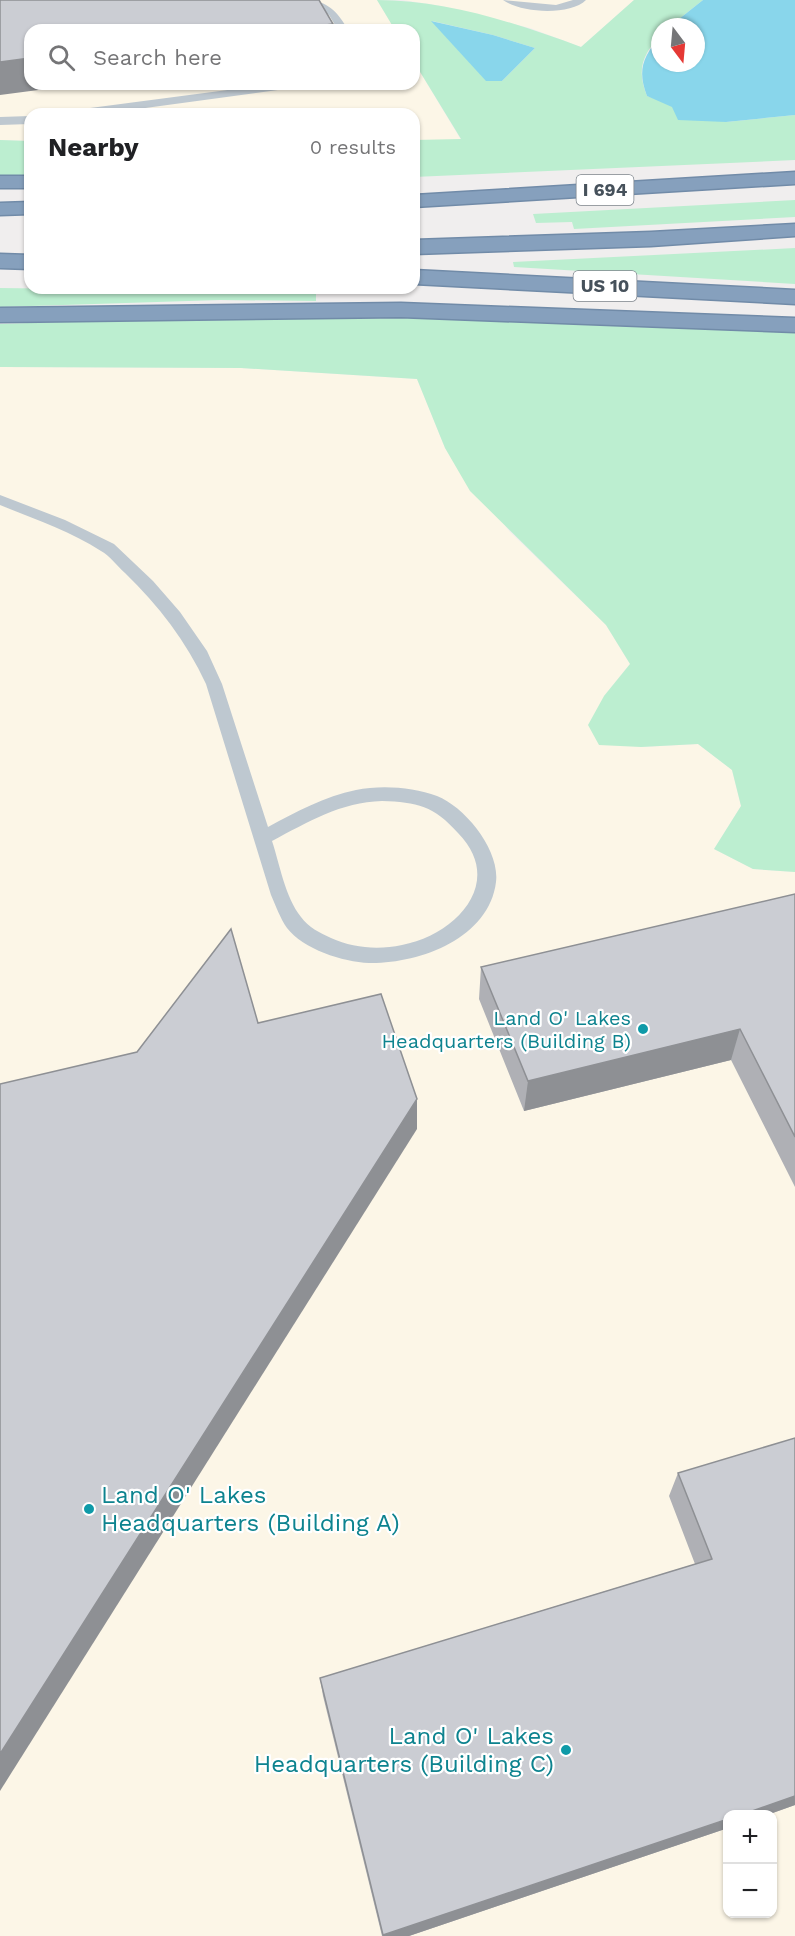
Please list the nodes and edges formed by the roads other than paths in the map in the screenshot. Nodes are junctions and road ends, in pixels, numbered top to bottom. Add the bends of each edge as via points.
1 (305, 0) edge
2 (508, 0) edge
3 (581, 0) edge
4 (339, 24) edge
5 (255, 90) edge
6 (120, 108) edge
7 (24, 120) edge
8 (0, 121) edge
9 (795, 178) edge
10 (0, 182) edge
11 (24, 182) edge
12 (420, 201) edge
13 (24, 208) edge
14 (0, 209) edge
15 (795, 230) edge
16 (420, 247) edge
17 (0, 261) edge
18 (24, 261) edge
19 (420, 277) edge
20 (795, 297) edge
21 (0, 315) edge
22 (795, 325) edge
23 (0, 500) edge
24 (262, 838) junction

1 - 4 lane via 333,13
2 - 3 lane via 542,8 576,5
5 - 6 lane
7 - 8 lane
9 - 12 highway, I 694
10 - 11 highway
13 - 14 highway
15 - 16 highway via 651,240
17 - 18 highway
19 - 20 highway, US 10
21 - 22 highway via 401,310
23 - 24 lane via 60,523 108,548 174,616 199,651 214,684
24 - 24 lane via 355,797 393,795 432,801 462,825 482,851 487,882 472,916 446,938 404,954 345,953 295,925 280,896

